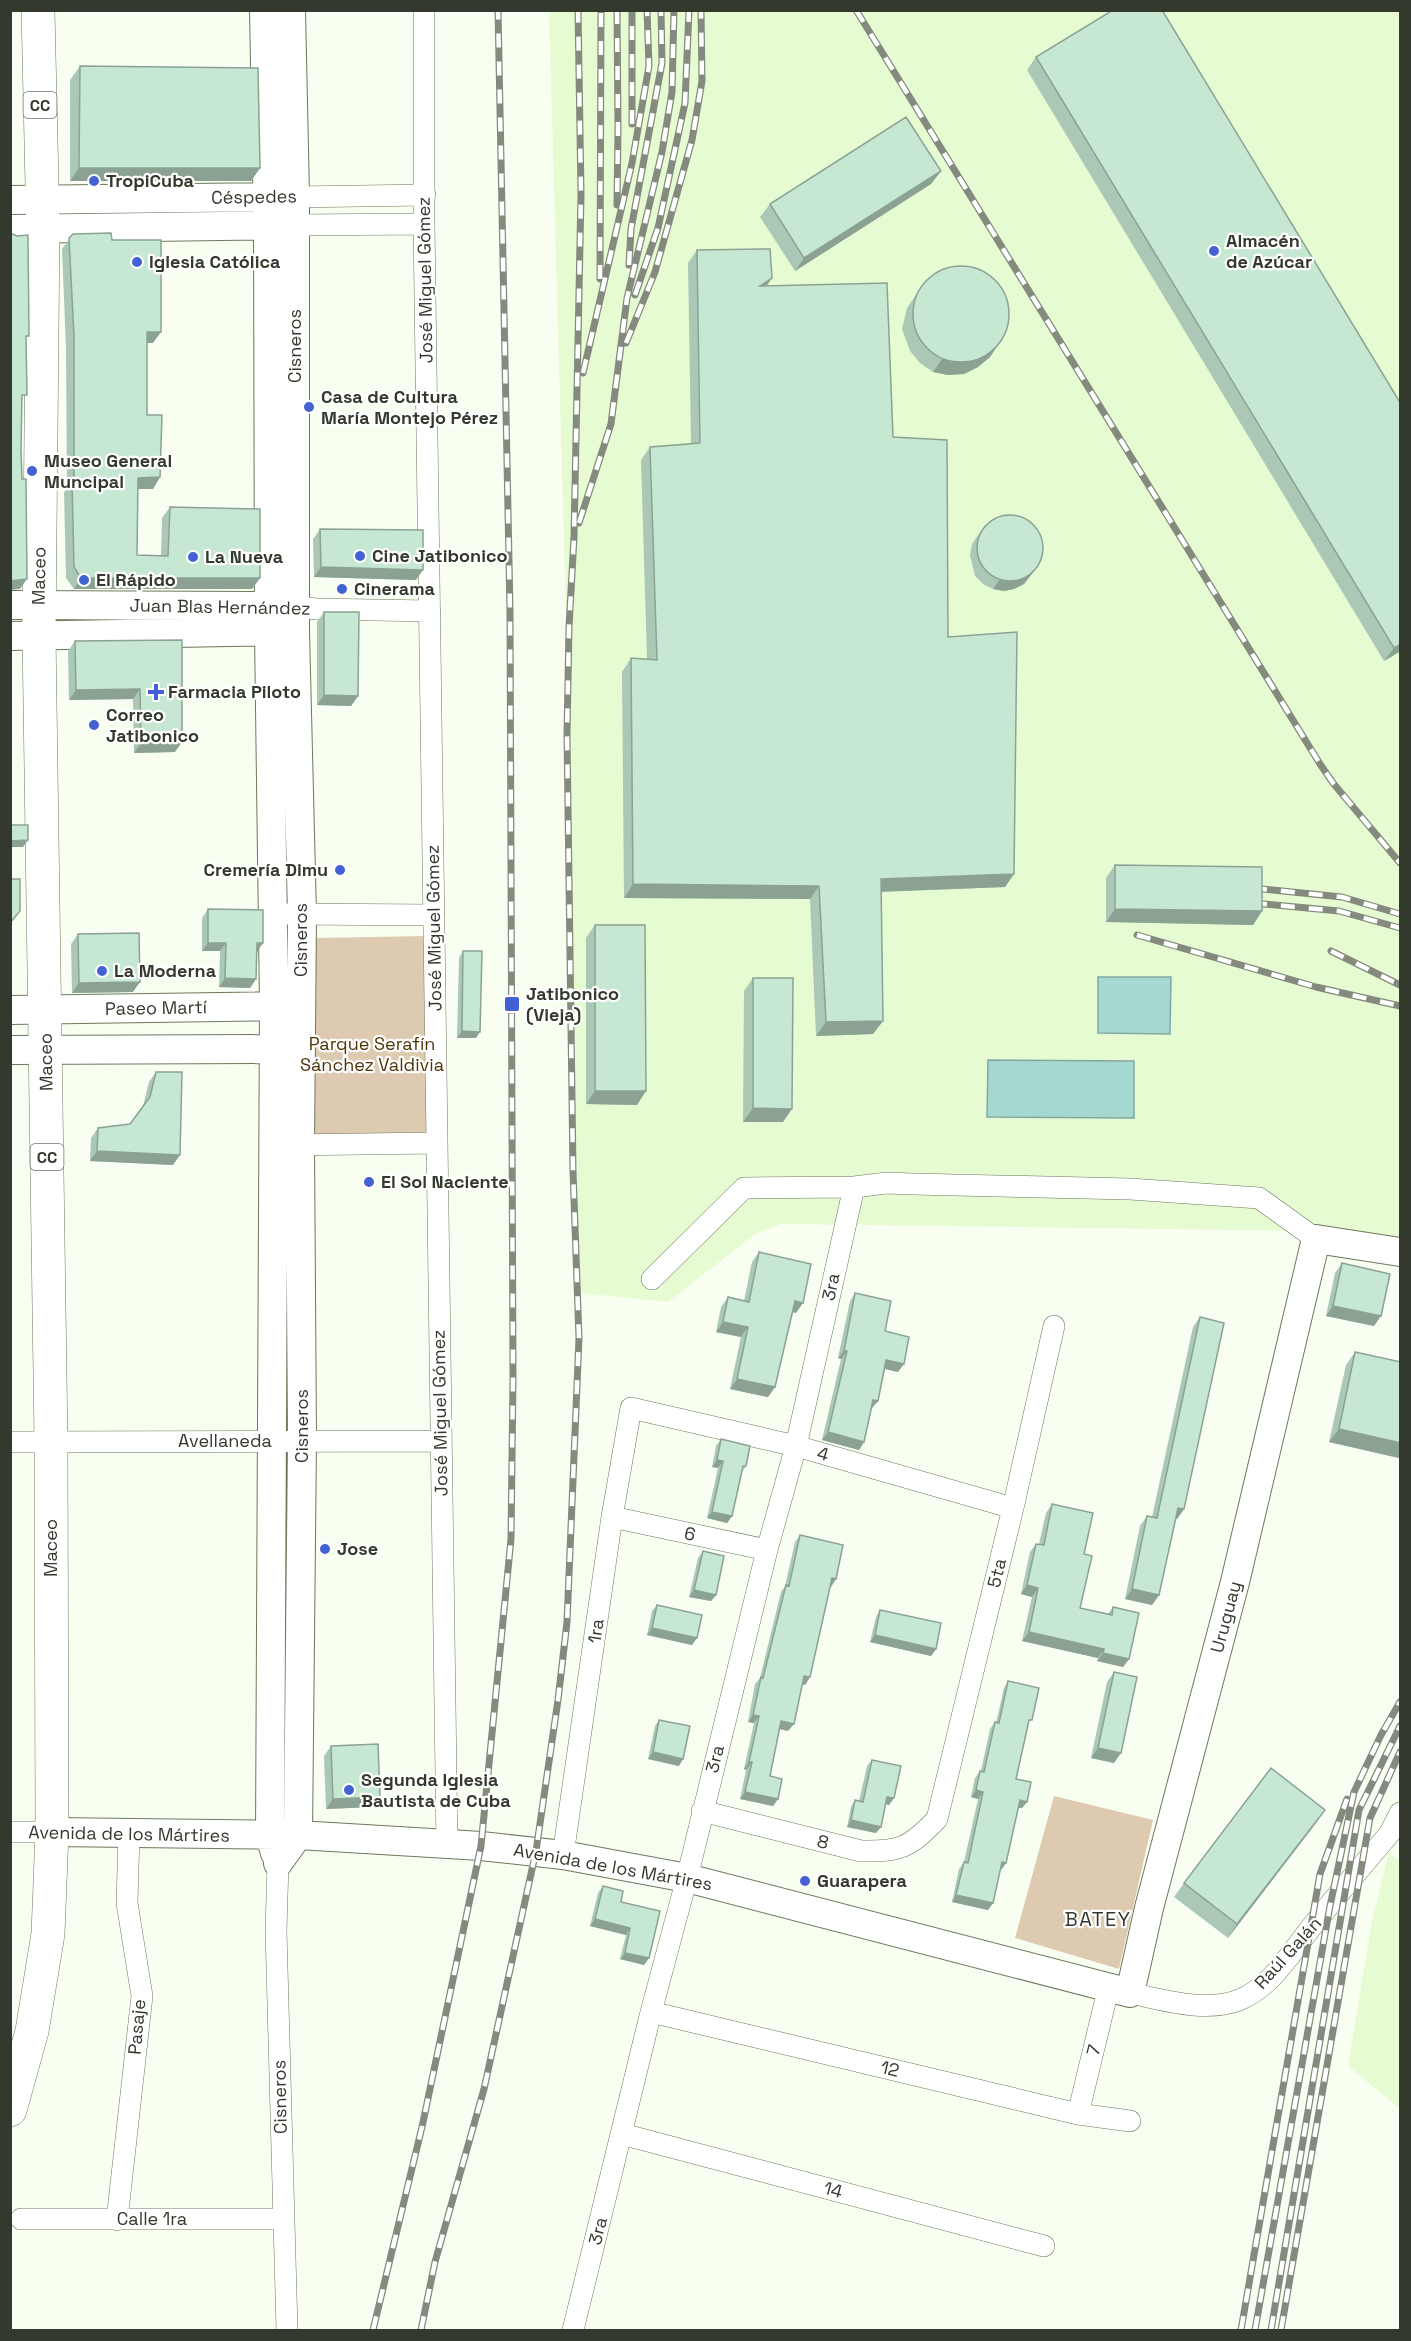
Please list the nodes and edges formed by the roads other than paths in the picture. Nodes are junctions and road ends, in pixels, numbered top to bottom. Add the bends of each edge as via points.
1 (38, 10) edge
2 (264, 10) edge
3 (291, 10) edge
4 (424, 10) edge
5 (425, 195) junction
6 (281, 197) junction
7 (10, 200) edge
8 (43, 215) junction
9 (424, 224) junction
10 (281, 225) junction
11 (10, 229) edge
12 (430, 611) junction
13 (282, 619) junction
14 (25, 620) edge
15 (273, 914) junction
16 (302, 915) junction
17 (434, 915) junction
18 (287, 1006) junction
19 (10, 1010) edge
20 (45, 1010) junction
21 (286, 1049) junction
22 (10, 1050) edge
23 (46, 1050) junction
24 (437, 1143) junction
25 (286, 1145) junction
26 (854, 1187) junction
27 (1316, 1239) junction
28 (1401, 1252) edge
29 (652, 1279) dead end
30 (1054, 1326) dead end
31 (631, 1408) joint
32 (272, 1440) junction
33 (302, 1440) junction
34 (51, 1441) junction
35 (440, 1441) junction
36 (10, 1442) edge
37 (796, 1446) junction
38 (1013, 1508) junction
39 (612, 1517) junction
40 (767, 1550) junction
41 (702, 1811) junction
42 (1401, 1814) edge
43 (937, 1819) joint
44 (10, 1832) edge
45 (52, 1832) junction
46 (129, 1834) junction
47 (298, 1835) junction
48 (270, 1836) junction
49 (1395, 1838) edge
50 (447, 1845) junction
51 (563, 1855) junction
52 (278, 1863) junction
53 (687, 1878) junction
54 (1120, 1990) junction
55 (651, 2012) junction
56 (10, 2109) edge
57 (1078, 2114) junction
58 (1130, 2121) dead end
59 (622, 2134) junction
60 (21, 2218) dead end
61 (282, 2219) junction
62 (117, 2220) junction
63 (1044, 2246) dead end
64 (287, 2331) edge
65 (573, 2331) edge

1 - 8 highway, Maceo / CC
2 - 6 street, Cisneros
3 - 6 street, Cisneros
4 - 5 street, José Miguel Gómez
5 - 6 street, Céspedes
5 - 9 street, José Miguel Gómez
6 - 8 street, Céspedes
6 - 10 street, Cisneros
7 - 8 street, Céspedes
8 - 10 street, Céspedes
8 - 11 street, Céspedes
8 - 14 highway, Maceo / CC
9 - 10 street, Céspedes
9 - 12 street, José Miguel Gómez
10 - 13 street, Cisneros
12 - 13 street, Juan Blas Hernández via 317,609
12 - 17 street, José Miguel Gómez
13 - 14 street, Juan Blas Hernández
13 - 15 street, Cisneros
13 - 16 street, Cisneros
14 - 20 highway, Maceo / CC
15 - 16 street
15 - 18 street, Cisneros
16 - 17 street
16 - 18 street, Cisneros
17 - 24 street, José Miguel Gómez
18 - 20 street, Paseo Martí
18 - 21 street, Cisneros
19 - 20 street, Paseo Martí
20 - 23 highway, Maceo / CC
21 - 23 street
21 - 25 street, Cisneros
22 - 23 street
23 - 34 highway, Maceo / CC
24 - 25 street
24 - 35 street, José Miguel Gómez
25 - 32 street, Cisneros
25 - 33 street, Cisneros
26 - 27 street via 887,1183 1084,1188 1258,1198
26 - 29 street via 744,1188
26 - 37 street, 3ra
27 - 28 street
27 - 54 street, Uruguay via 1235,1582 1149,1908
30 - 38 street, 5ta
31 - 37 street, 4
31 - 39 street, 1ra
32 - 33 street, Avellaneda
32 - 34 street, Avellaneda
32 - 48 street, Cisneros
33 - 35 street, Avellaneda
33 - 47 street, Cisneros
34 - 36 street, Avellaneda
34 - 45 highway, Maceo / CC
35 - 50 street, José Miguel Gómez
37 - 38 street, 4
37 - 40 street, 3ra
38 - 43 street, 5ta
39 - 40 street, 6
39 - 51 street, 1ra
40 - 41 street, 3ra
41 - 43 street, 8 via 861,1851 884,1852 905,1847
41 - 53 street, 3ra
42 - 49 street, Raúl Galán
44 - 45 street, Avenida de los Mártires
45 - 46 street, Avenida de los Mártires
45 - 56 highway, Maceo / CC via 48,1935 32,2031
46 - 48 street, Avenida de los Mártires
46 - 62 street, Pasaje via 127,1903 141,1996
47 - 48 street, Avenida de los Mártires
47 - 50 street, Avenida de los Mártires
47 - 52 street
48 - 52 street, Cisneros
49 - 54 street, Raúl Galán via 1279,1969 1257,1990 1239,2000 1218,2005 1181,2003
50 - 51 street, Avenida de los Mártires
51 - 53 street, Avenida de los Mártires
52 - 61 street, Cisneros
53 - 54 street, Avenida de los Mártires
53 - 55 street, 3ra
54 - 57 street, 7
55 - 57 street, 12
55 - 59 street, 3ra
57 - 58 street, 12
59 - 63 street, 14
59 - 65 street, 3ra
60 - 62 street, Calle 1ra
61 - 62 street, Calle 1ra
61 - 64 street, Cisneros

